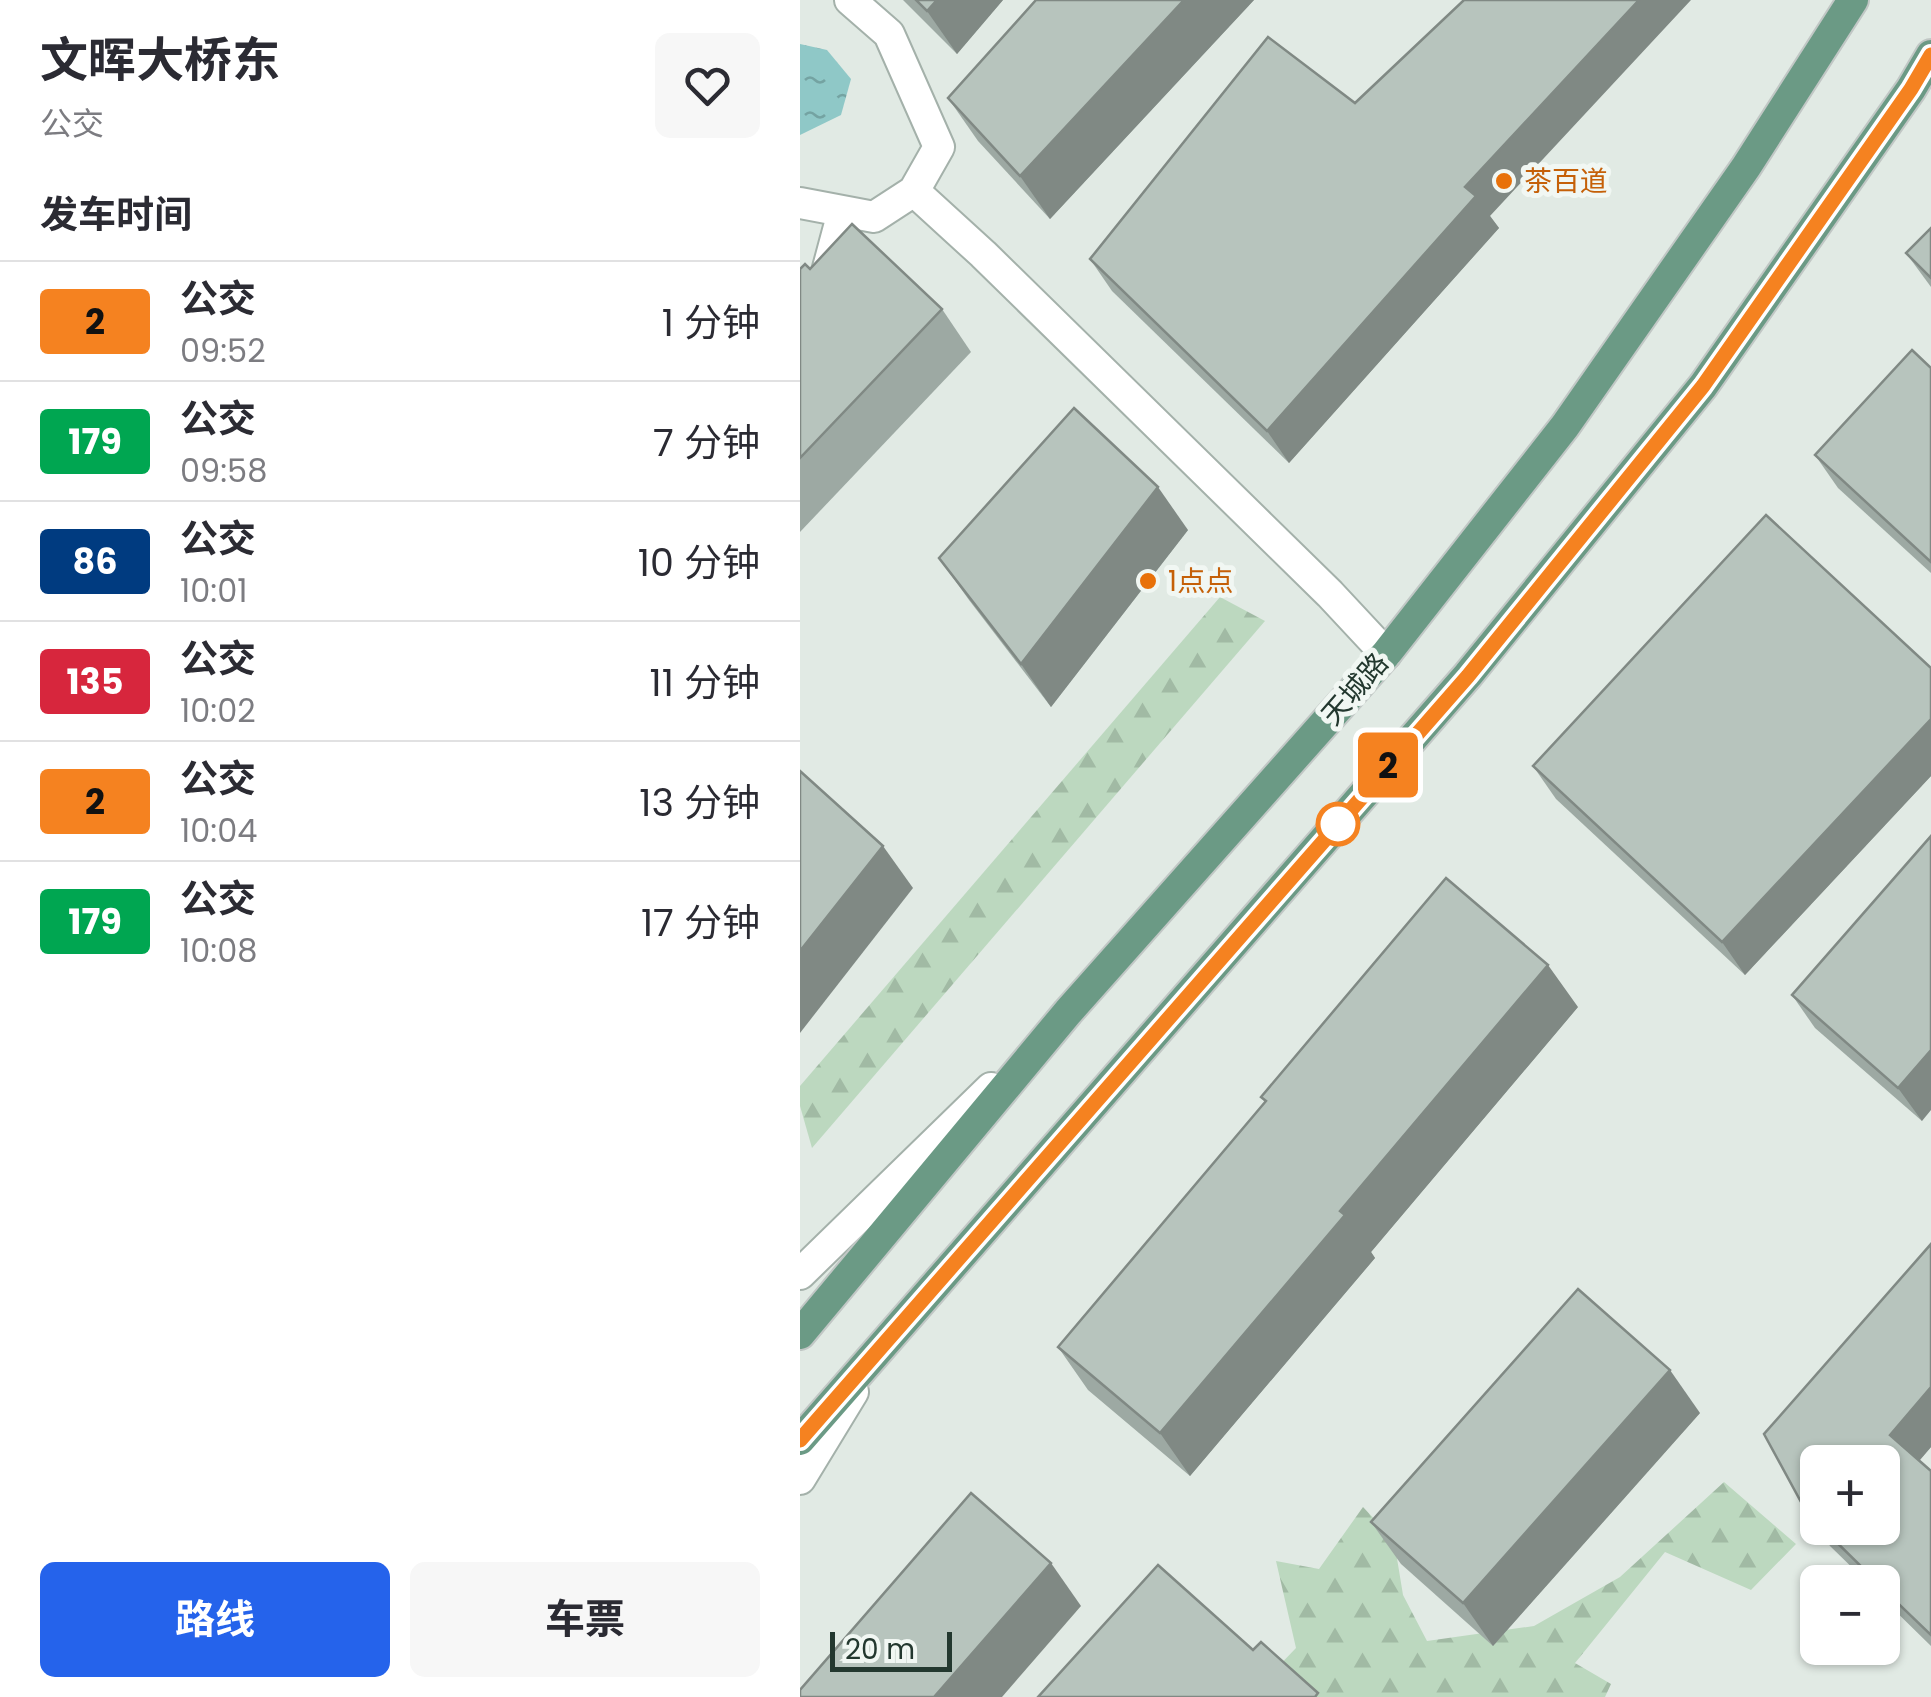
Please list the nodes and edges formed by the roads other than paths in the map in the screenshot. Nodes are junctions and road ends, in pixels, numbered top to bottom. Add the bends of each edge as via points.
1 (850, 0) edge
2 (1853, 0) edge
3 (1931, 55) edge
4 (914, 190) junction
5 (800, 203) edge
6 (843, 212) junction
7 (800, 317) edge
8 (1386, 654) junction
9 (1068, 1012) junction
10 (800, 1274) edge
11 (800, 1334) edge
12 (879, 1348) junction
13 (800, 1440) edge
14 (800, 1479) edge

1 - 4 street via 888,34 939,147
2 - 8 main road, 天城路 via 1746,168 1565,426
3 - 12 main road via 1703,386 1480,660
4 - 6 street via 874,217
4 - 8 street
5 - 6 street
6 - 7 street via 821,294
8 - 9 main road, 天城路
9 - 10 street
9 - 11 main road, 天城路
12 - 13 main road
12 - 14 street

